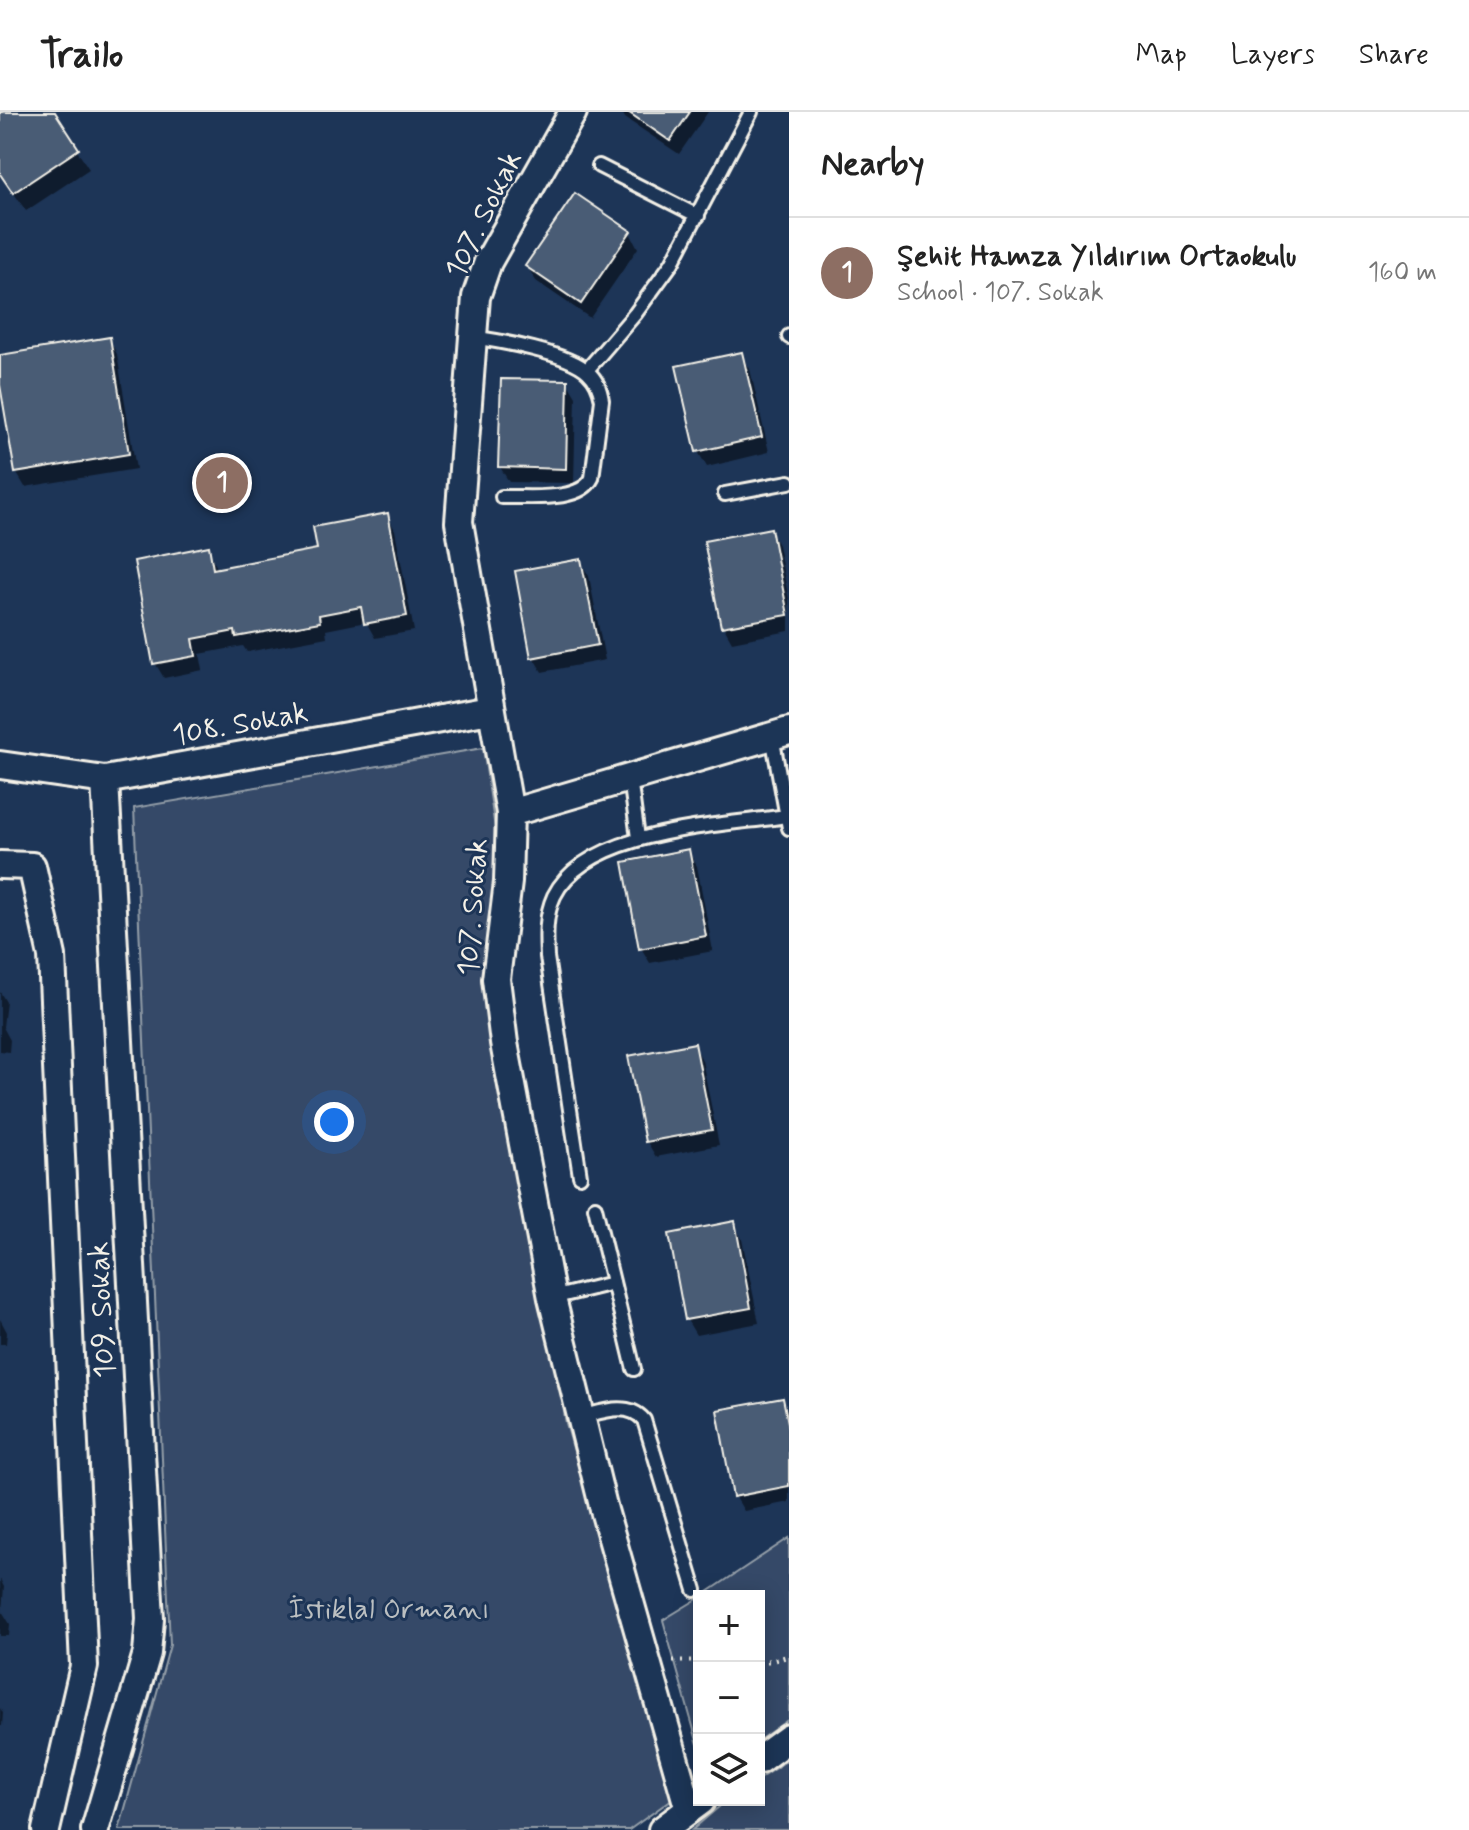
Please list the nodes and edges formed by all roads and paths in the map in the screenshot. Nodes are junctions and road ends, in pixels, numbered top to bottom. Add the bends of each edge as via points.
1 (573, 112) edge
2 (751, 112) edge
3 (599, 166) dead end
4 (698, 216) junction
5 (472, 337) junction
6 (587, 370) junction
7 (789, 482) edge
8 (725, 494) dead end
9 (502, 497) dead end
10 (490, 710) junction
11 (780, 733) edge
12 (0, 765) edge
13 (630, 778) junction
14 (105, 780) junction
15 (510, 813) junction
16 (788, 822) edge
17 (638, 838) junction
18 (0, 865) edge
19 (580, 1176) dead end
20 (595, 1207) dead end
21 (613, 1283) junction
22 (552, 1298) junction
23 (634, 1369) dead end
24 (581, 1417) junction
25 (695, 1590) dead end
26 (789, 1656) edge
27 (765, 1661) edge
28 (789, 1738) edge
29 (765, 1756) edge
30 (693, 1795) edge
31 (695, 1806) edge
32 (46, 1830) edge
33 (95, 1830) edge
34 (662, 1830) edge

1 - 5 street, 107. Sokak via 488,262 476,297
2 - 4 lane
3 - 4 lane
4 - 6 lane via 655,289
5 - 6 lane via 504,341
5 - 10 street, 107. Sokak via 459,522
6 - 9 lane via 602,400 588,486 565,495
7 - 8 lane
10 - 14 street, 108. Sokak
10 - 15 street, 107. Sokak
11 - 13 street
11 - 16 lane
12 - 14 street, 108. Sokak
13 - 15 street
13 - 17 lane
14 - 33 street, 109. Sokak via 150,1619 147,1653
15 - 22 street, 107. Sokak via 496,979
16 - 17 lane
17 - 19 lane via 573,871 554,896 546,926
18 - 32 street via 32,866 54,988 84,1666
20 - 21 lane
21 - 22 lane
21 - 23 lane
22 - 24 street, 107. Sokak
24 - 25 lane via 625,1409 644,1420
24 - 30 street, 107. Sokak via 604,1510
26 - 27 path
28 - 29 street
31 - 34 street

